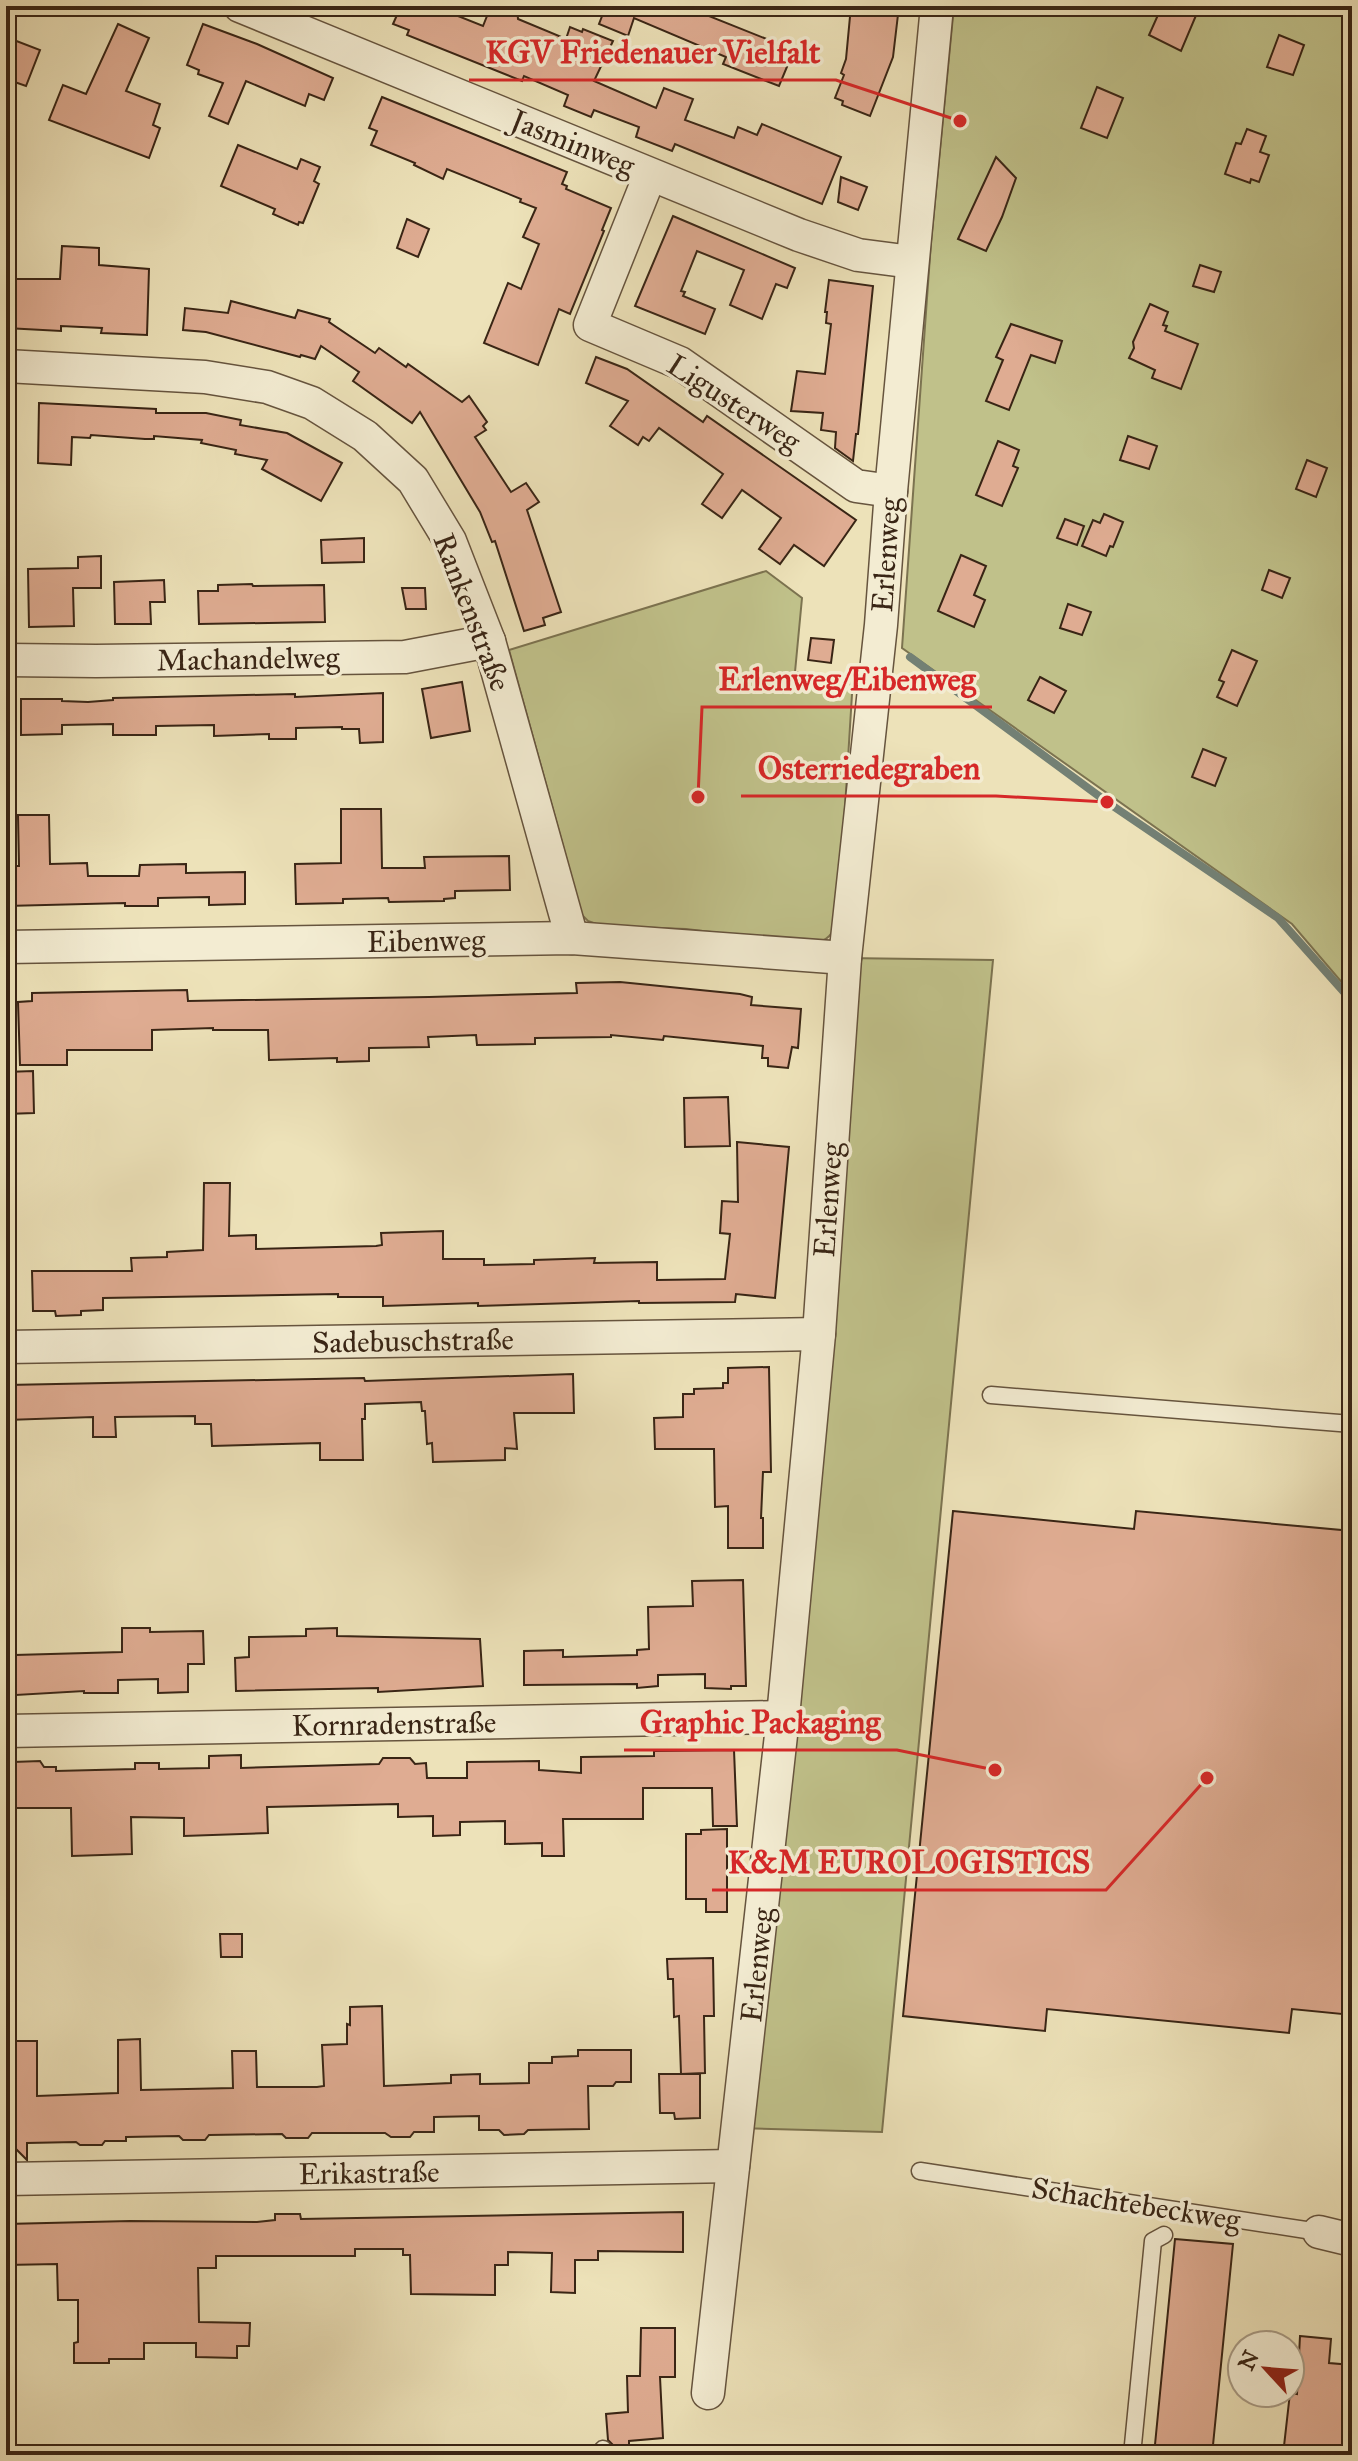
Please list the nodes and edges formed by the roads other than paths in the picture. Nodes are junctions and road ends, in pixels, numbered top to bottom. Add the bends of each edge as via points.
1 (240, 6) edge
2 (937, 6) edge
3 (650, 175) junction
4 (912, 262) junction
5 (6, 366) edge
6 (891, 491) junction
7 (489, 641) junction
8 (6, 660) edge
9 (572, 938) junction
10 (6, 947) edge
11 (845, 958) junction
12 (819, 1334) junction
13 (6, 1347) edge
14 (991, 1395) dead end
15 (1352, 1424) edge
16 (783, 1717) junction
17 (6, 1731) edge
18 (733, 2166) junction
19 (920, 2171) dead end
20 (6, 2179) edge
21 (1319, 2232) joint
22 (1164, 2235) dead end
23 (1352, 2240) edge
24 (708, 2393) dead end
25 (1132, 2455) edge

1 - 3 street, Jasminweg
2 - 4 street, Erlenweg
3 - 4 street, Jasminweg via 858,255
3 - 6 street, Ligusterweg via 590,325 680,363 856,486
4 - 6 street, Erlenweg
5 - 7 street, Rankenstraße via 205,377 267,387 312,403 365,436 413,480 450,541
6 - 11 street, Erlenweg
7 - 8 street, Machandelweg via 405,657
7 - 9 street, Rankenstraße
9 - 10 street, Eibenweg
9 - 11 street, Eibenweg
11 - 12 street, Erlenweg
12 - 13 street, Sadebuschstraße
12 - 16 street, Erlenweg
14 - 15 lane
16 - 17 street, Kornradenstraße
16 - 18 street, Erlenweg
18 - 20 street, Erikastraße
18 - 24 street, Erlenweg
19 - 21 lane, Schachtebeckweg
21 - 23 street, Schachtebeckweg
22 - 25 lane via 1153,2241

